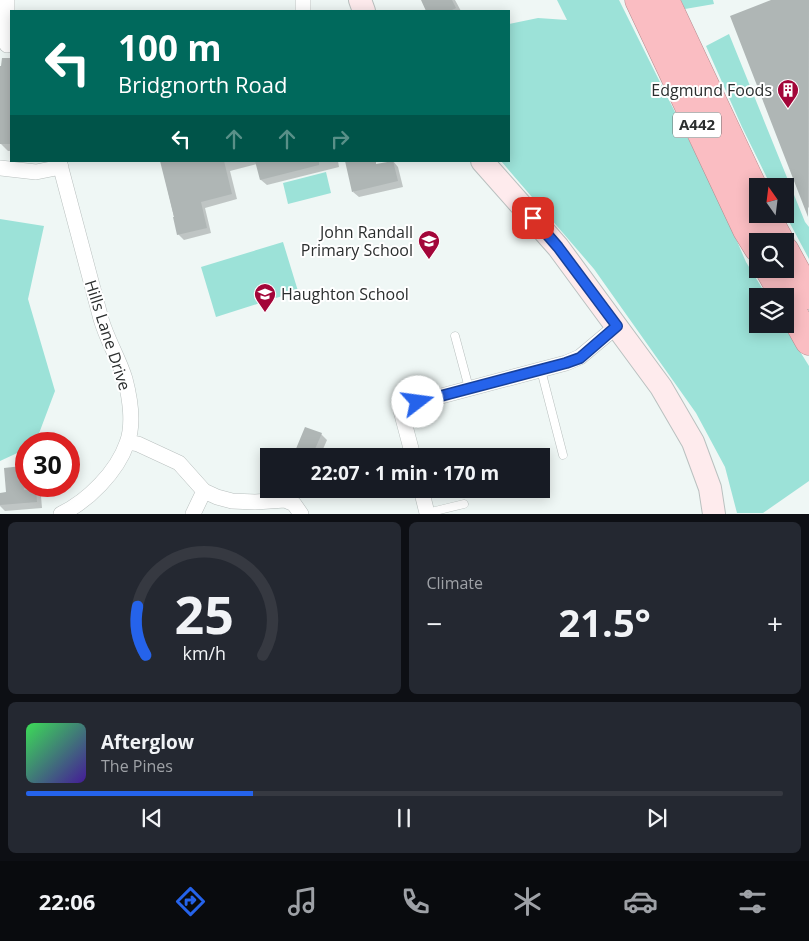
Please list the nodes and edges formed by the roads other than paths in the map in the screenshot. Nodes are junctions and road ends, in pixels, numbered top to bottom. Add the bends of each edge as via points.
1 (7, 0) edge
2 (639, 0) edge
3 (664, 0) edge
4 (6, 44) edge
5 (483, 162) edge
6 (60, 164) edge
7 (0, 168) edge
8 (749, 179) edge
9 (750, 233) edge
10 (794, 268) edge
11 (809, 295) edge
12 (794, 314) edge
13 (617, 326) junction
14 (455, 336) dead end
15 (809, 341) edge
16 (541, 370) junction
17 (469, 388) junction
18 (128, 442) junction
19 (411, 448) edge
20 (563, 455) dead end
21 (204, 491) junction
22 (423, 498) edge
23 (464, 504) dead end
24 (427, 513) edge
25 (61, 514) edge
26 (193, 514) edge
27 (301, 514) edge
28 (714, 514) edge

1 - 4 street
2 - 9 highway, A442
3 - 8 highway, A442
5 - 13 street via 558,247
6 - 7 street via 36,172
6 - 18 street, Hills Lane Drive via 102,322 125,380 131,424
10 - 11 highway
12 - 15 highway
13 - 16 street via 580,358
13 - 28 street via 661,387 693,442 710,488
14 - 17 lane
16 - 17 street
16 - 20 lane
17 - 19 street via 400,407
18 - 21 street via 179,462
18 - 25 street, Hills Lane Drive via 116,464 94,490
21 - 26 street
21 - 27 street via 232,501 285,500 294,504
22 - 24 street
23 - 24 lane

